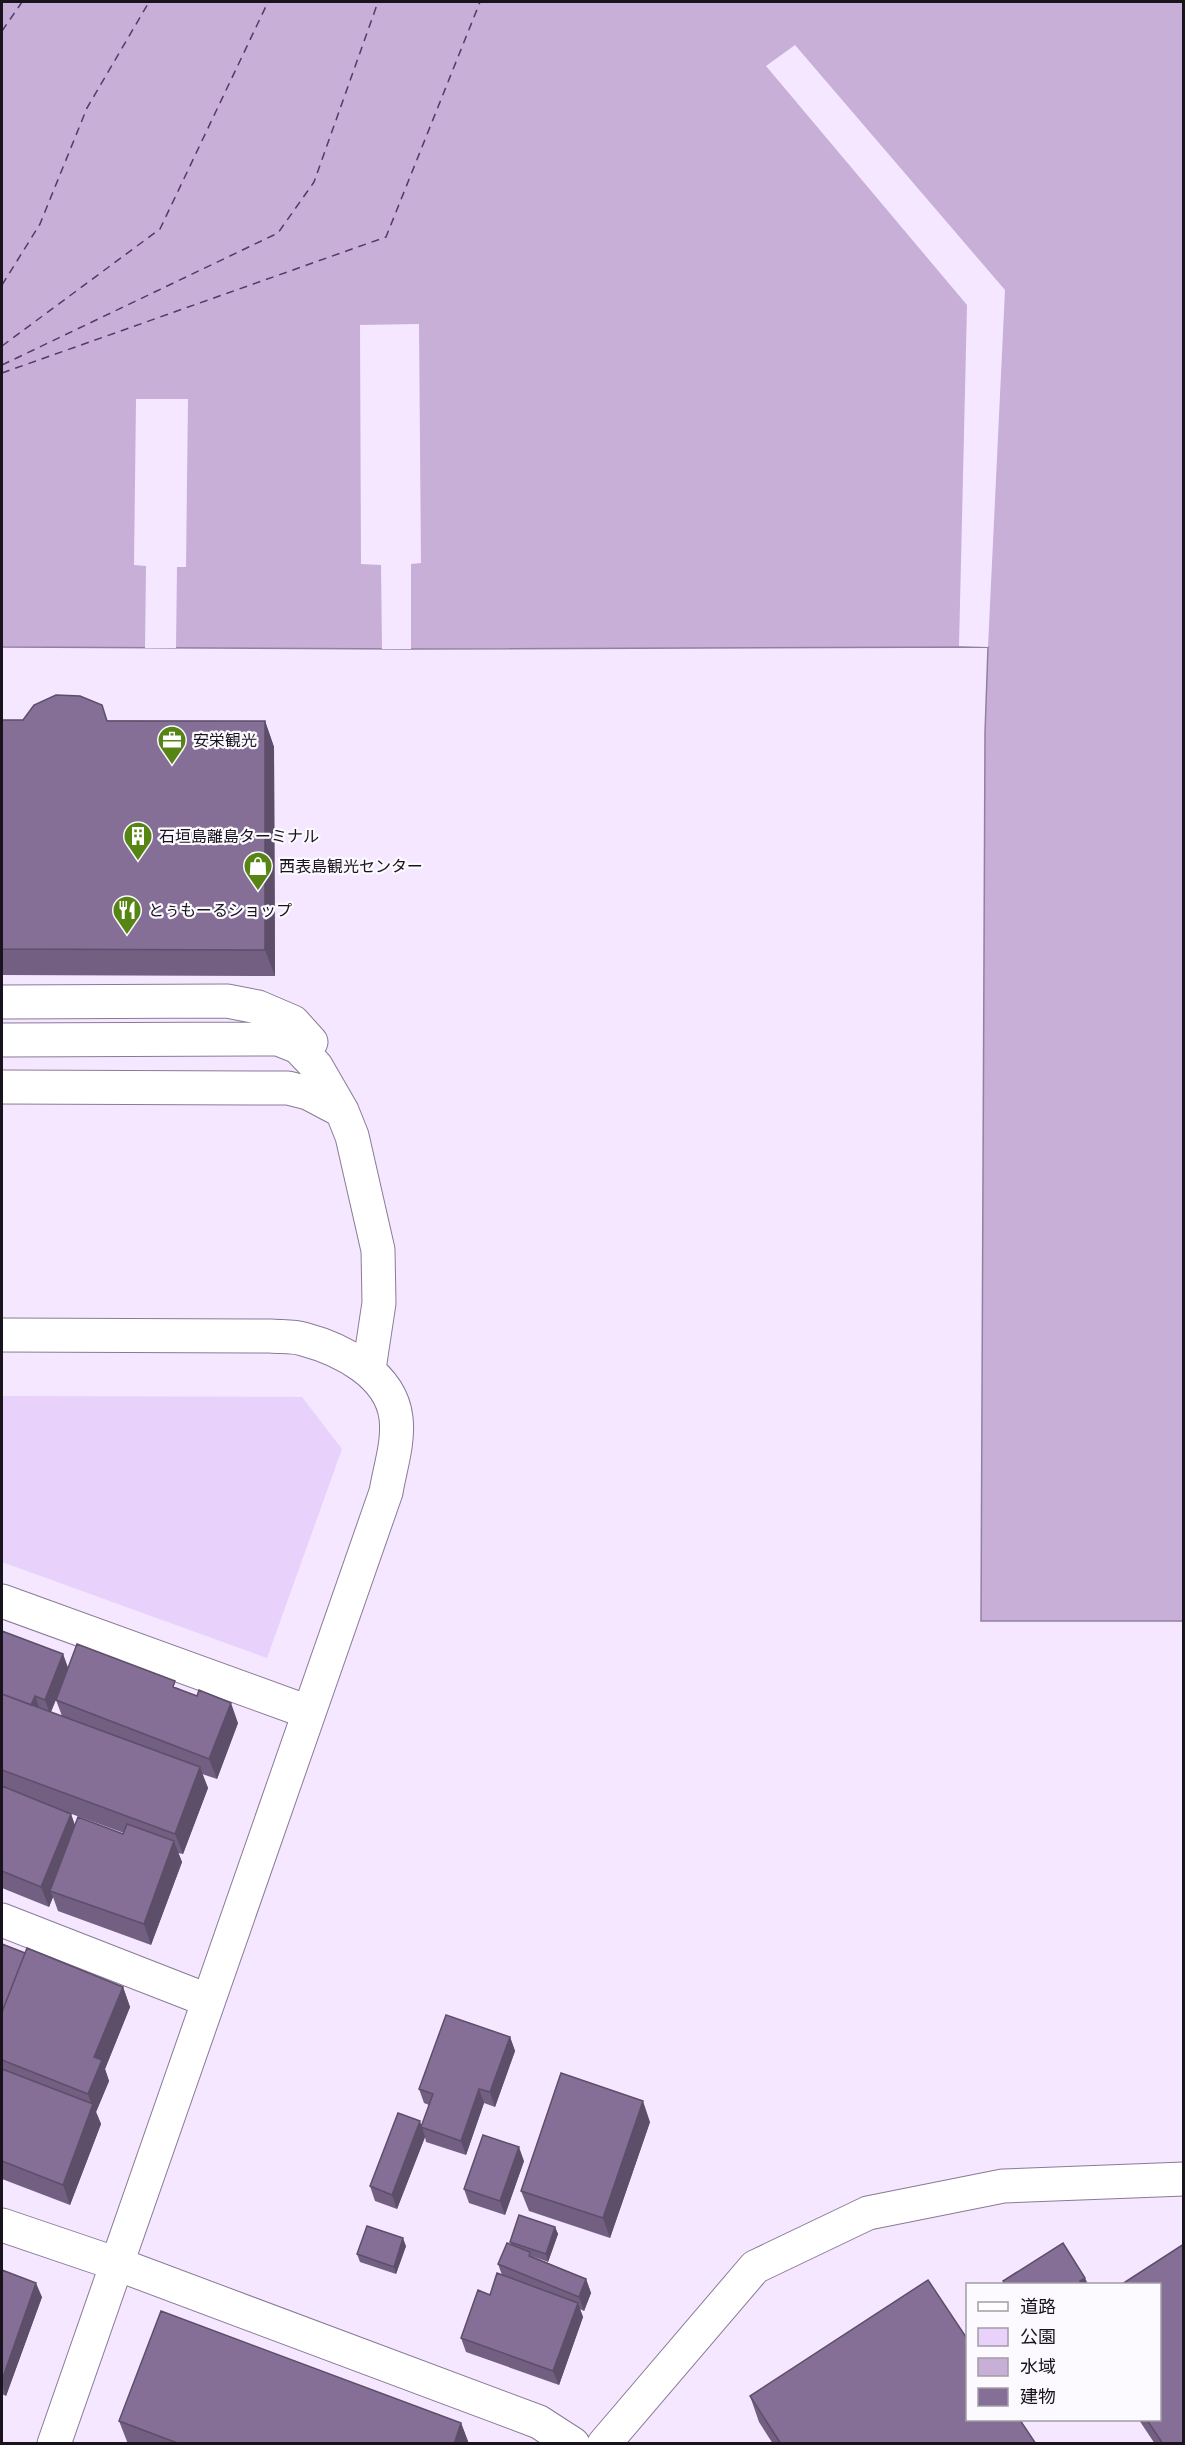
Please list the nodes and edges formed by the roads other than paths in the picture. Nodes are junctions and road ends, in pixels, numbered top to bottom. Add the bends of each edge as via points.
1 (2, 1002) edge
2 (2, 1040) edge
3 (2, 1087) edge
4 (337, 1100) junction
5 (2, 1335) edge
6 (369, 1369) junction
7 (2, 1601) edge
8 (308, 1712) junction
9 (2, 1920) edge
10 (207, 2000) junction
11 (1184, 2179) edge
12 (2, 2224) edge
13 (117, 2264) junction
14 (535, 2433) edge
15 (54, 2444) edge
16 (573, 2444) edge
17 (604, 2444) edge

1 - 4 street via 227,1001 258,1007 293,1022 311,1042
2 - 4 street via 278,1039 298,1047 316,1066
3 - 4 street via 288,1088
4 - 6 street via 352,1136 378,1250 379,1303
5 - 6 street via 270,1336 302,1339
6 - 8 street via 387,1392 396,1417 386,1492
7 - 8 street
8 - 10 street
9 - 10 street
10 - 13 street
11 - 17 street via 1003,2186 868,2213 755,2266
12 - 13 street
13 - 14 street
13 - 15 street
14 - 16 street

